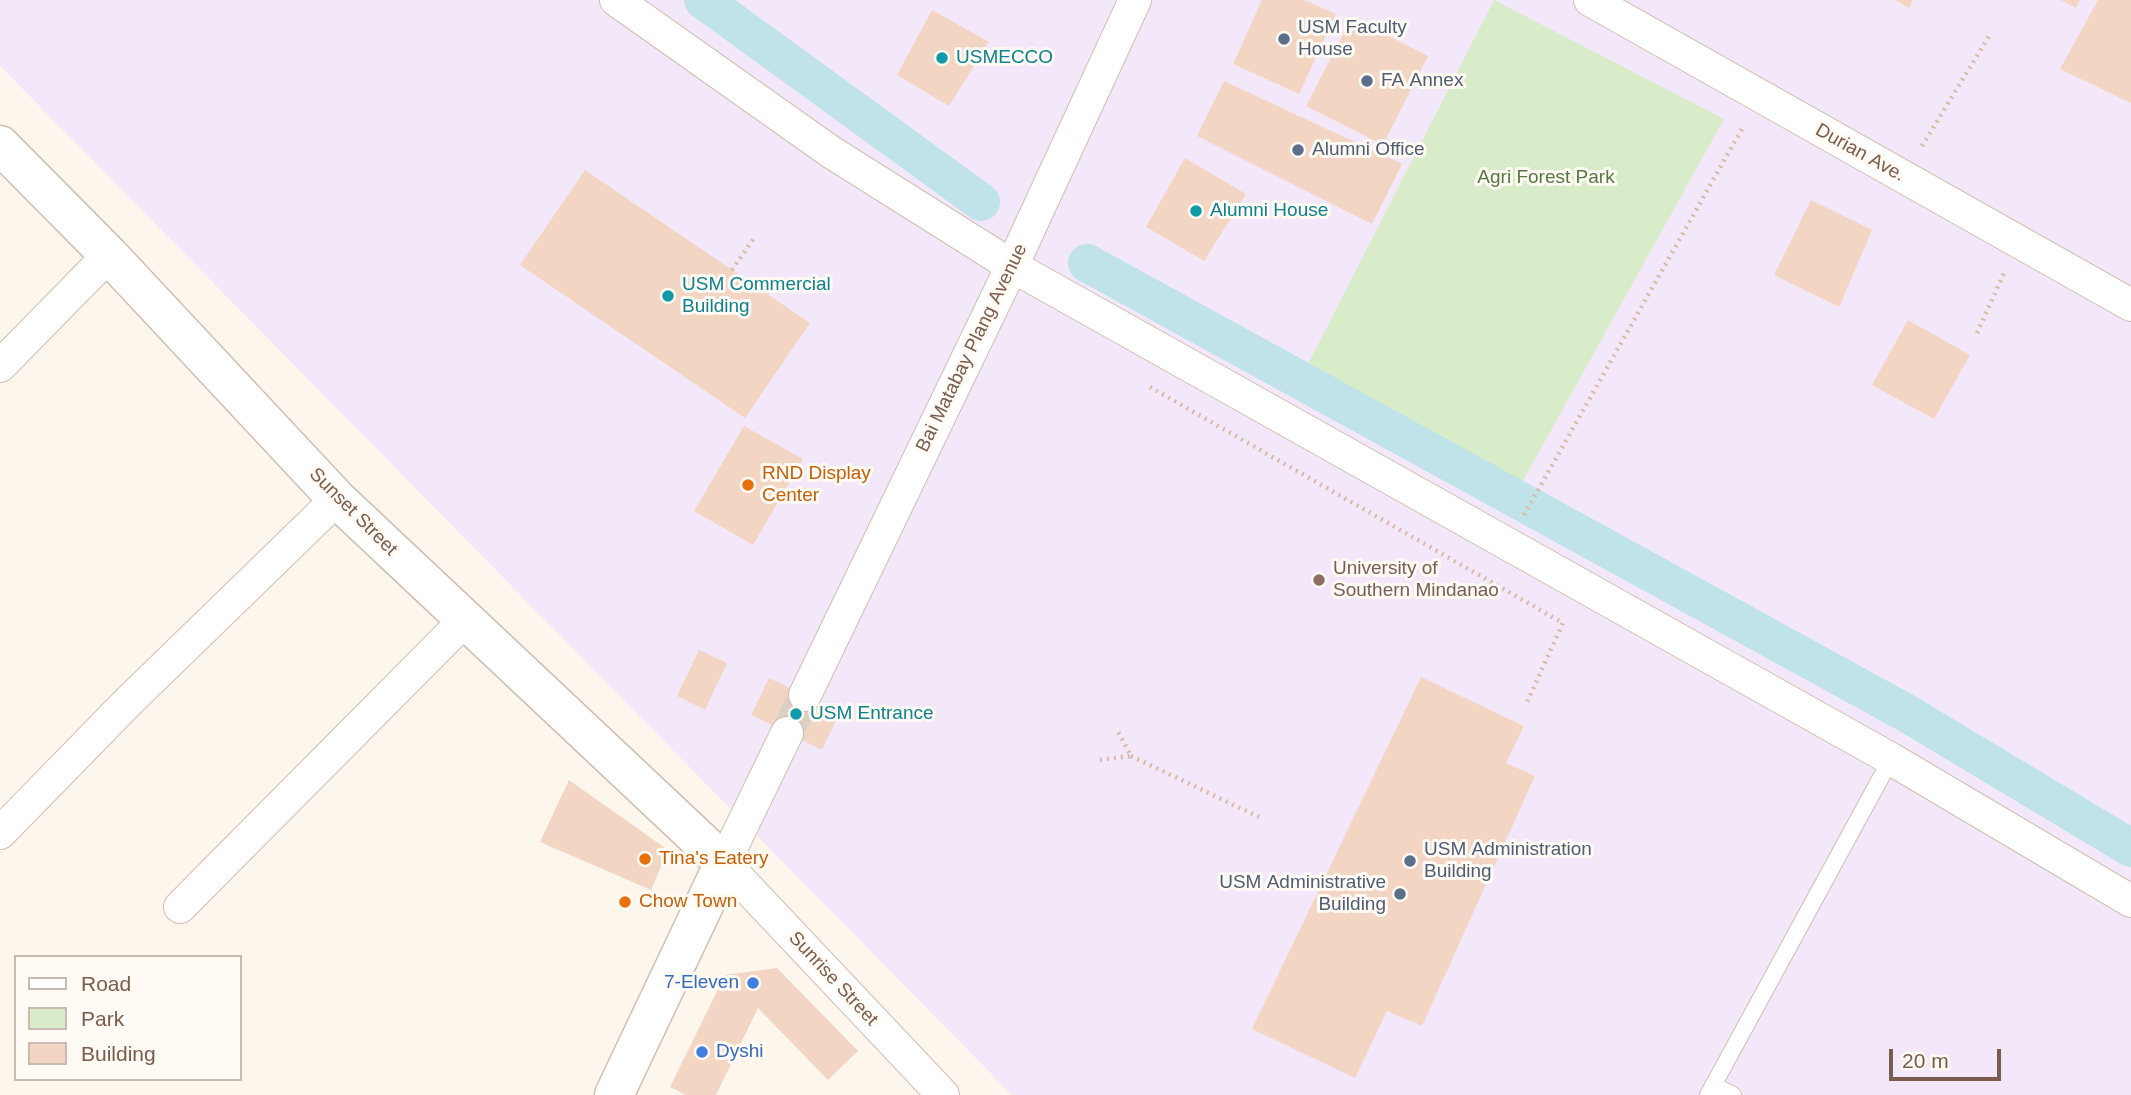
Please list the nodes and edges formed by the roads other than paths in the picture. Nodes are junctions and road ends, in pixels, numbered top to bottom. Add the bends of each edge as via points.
1 (616, 0) edge
2 (1135, 0) edge
3 (1590, 0) edge
4 (0, 145) edge
5 (109, 255) junction
6 (1012, 266) junction
7 (2131, 305) edge
8 (0, 366) edge
9 (337, 499) junction
10 (466, 620) junction
11 (805, 695) tunnel mouth
12 (787, 733) tunnel mouth
13 (1891, 759) junction
14 (0, 833) edge
15 (723, 863) junction
16 (2131, 901) edge
17 (180, 907) dead end
18 (1710, 1090) edge
19 (614, 1095) edge
20 (943, 1095) edge
21 (1733, 1095) edge

1 - 6 street via 831,152
2 - 6 street, Bai Matabay Plang Avenue
3 - 7 street, Durian Ave.
4 - 5 street, Sunset Street
5 - 8 street
5 - 9 street, Sunset Street
6 - 11 street, Bai Matabay Plang Avenue
6 - 13 street
9 - 10 street, Sunset Street
9 - 14 street
10 - 15 street, Sunset Street
10 - 17 street
12 - 15 street
13 - 16 street
13 - 18 lane
15 - 19 street
15 - 20 street, Sunrise Street
18 - 21 lane

